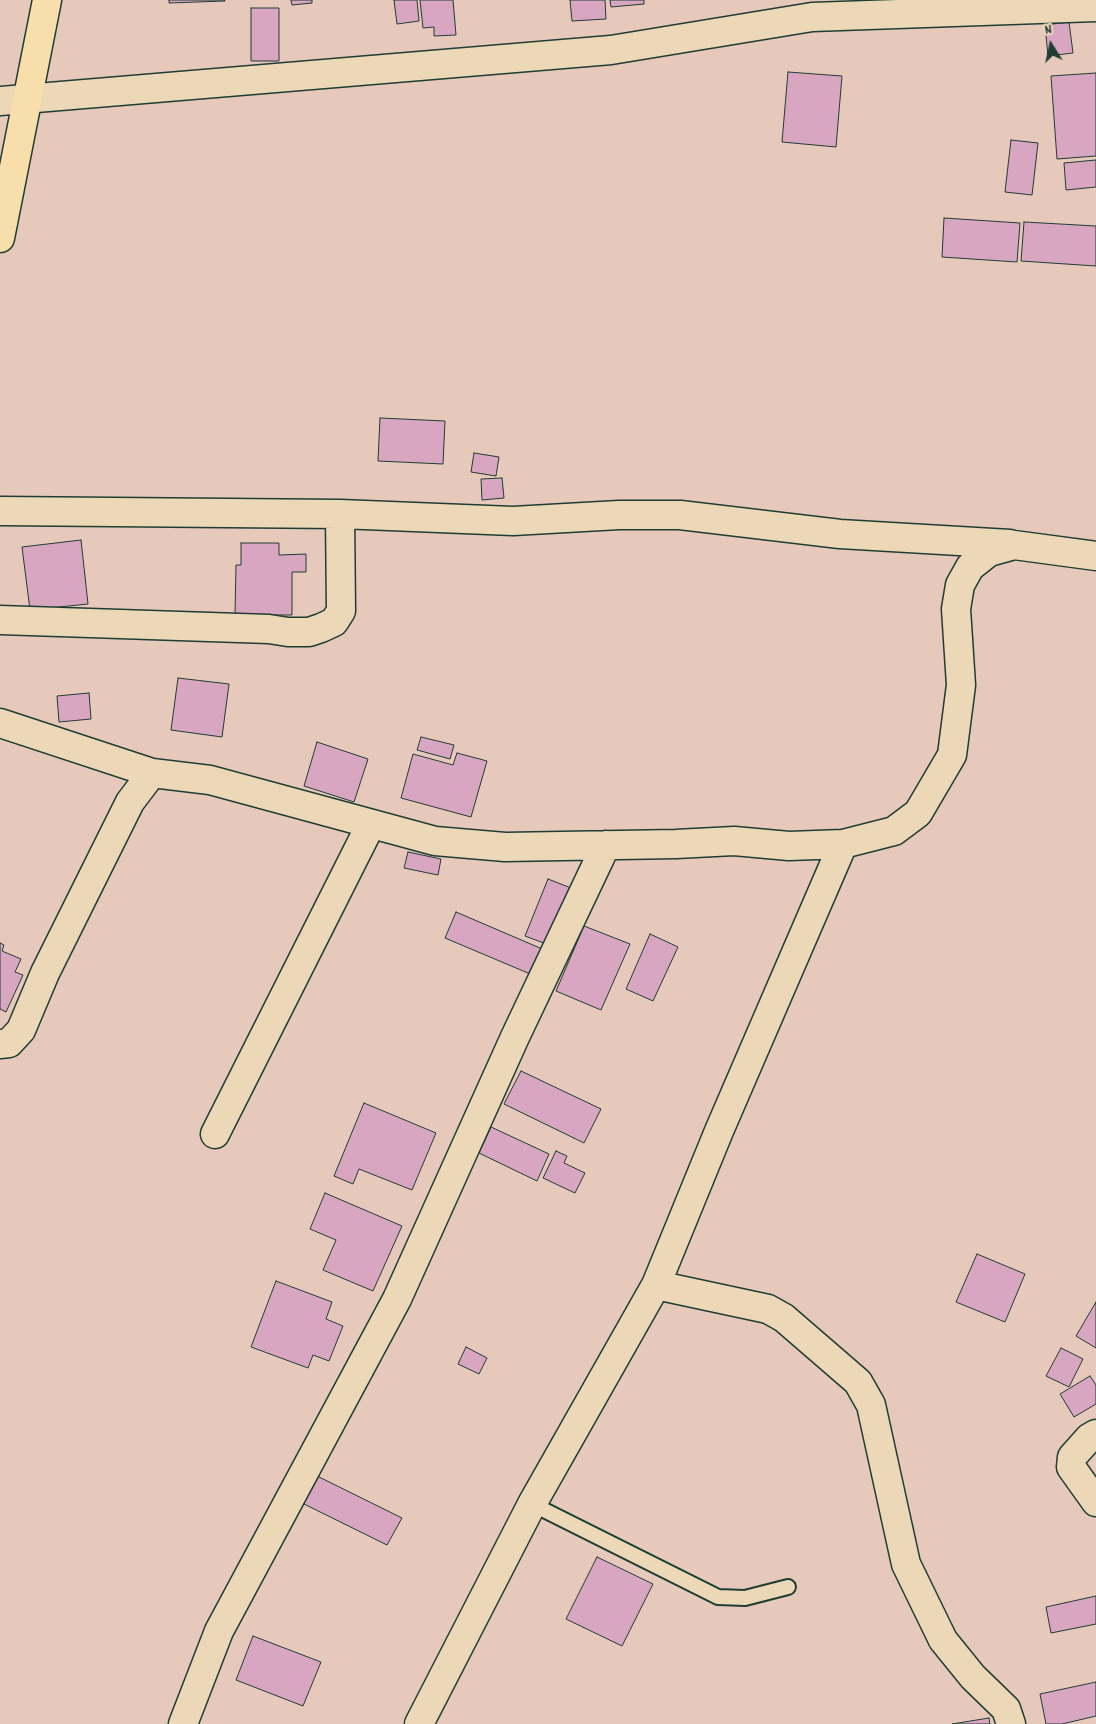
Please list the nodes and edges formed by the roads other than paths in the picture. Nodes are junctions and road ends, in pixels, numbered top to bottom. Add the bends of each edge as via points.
1 (47, 0) edge
2 (1096, 7) edge
3 (29, 99) junction
4 (0, 101) edge
5 (0, 238) edge
6 (0, 511) edge
7 (340, 514) junction
8 (1014, 544) junction
9 (1096, 556) edge
10 (0, 620) edge
11 (0, 722) edge
12 (152, 773) junction
13 (371, 824) junction
14 (843, 844) junction
15 (606, 845) junction
16 (0, 1044) edge
17 (215, 1134) dead end
18 (656, 1285) junction
19 (1096, 1434) edge
20 (1096, 1502) edge
21 (532, 1504) junction
22 (788, 1588) dead end
23 (183, 1724) edge
24 (419, 1724) edge
25 (1011, 1724) edge

1 - 3 highway
2 - 3 street via 812,17 611,50
3 - 4 street
3 - 5 highway
6 - 7 street
7 - 8 street via 513,521 680,515 840,534
7 - 10 street via 341,611 334,622 315,630 288,632
8 - 9 street
8 - 14 street via 990,552 970,567 960,585 956,609 961,685 952,755 943,774 918,812 894,831
11 - 12 street
12 - 13 street via 210,780
12 - 16 street via 130,802 45,973 21,1030 9,1043
13 - 15 street via 435,842 481,846
13 - 17 street
14 - 15 street via 789,846 734,841
14 - 18 street via 719,1130
15 - 23 street via 397,1299 219,1631
18 - 21 street
18 - 25 street via 768,1309 784,1318 858,1382 871,1405 906,1564 943,1640 973,1677 1006,1709
19 - 20 street via 1088,1438 1072,1457 1071,1467
21 - 22 lane via 718,1597 745,1598
21 - 24 street

